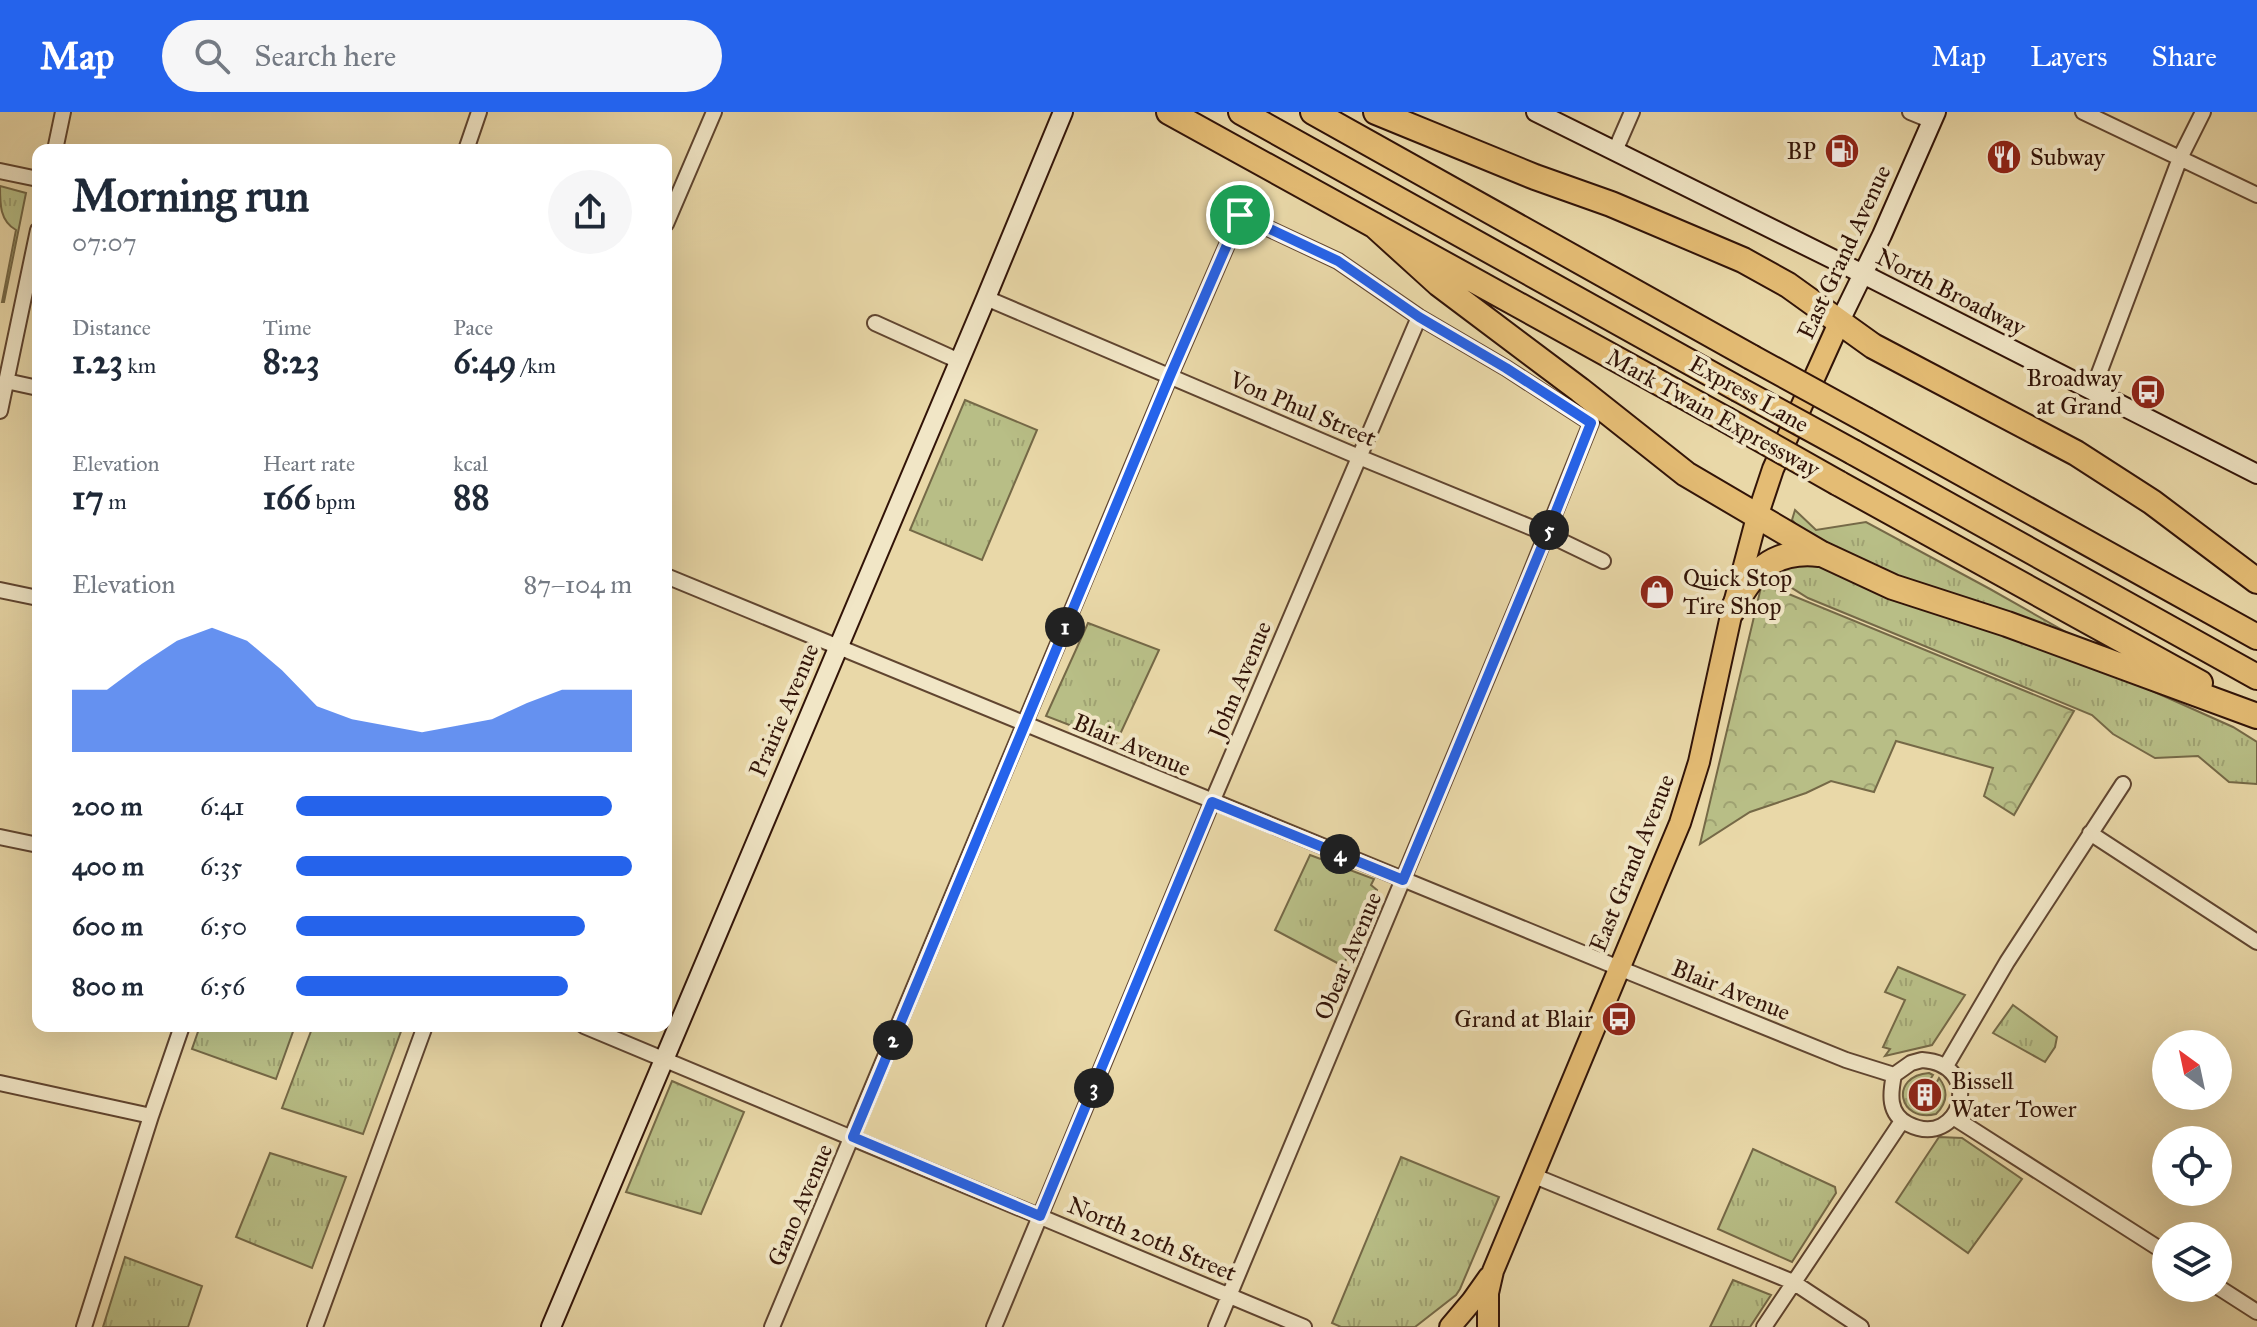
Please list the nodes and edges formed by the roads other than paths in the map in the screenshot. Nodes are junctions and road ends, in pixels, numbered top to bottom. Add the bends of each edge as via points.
1 (63, 112) edge
2 (479, 112) edge
3 (714, 112) edge
4 (1063, 112) edge
5 (1169, 112) edge
6 (1241, 112) edge
7 (1313, 112) edge
8 (1376, 112) edge
9 (1536, 112) edge
10 (1632, 112) edge
11 (1910, 112) edge
12 (2083, 112) edge
13 (2203, 112) edge
14 (1934, 117) edge
15 (56, 144) edge
16 (468, 144) edge
17 (1615, 151) junction
18 (2180, 158) junction
19 (0, 171) edge
20 (32, 178) edge
21 (2257, 195) edge
22 (672, 210) edge
23 (1374, 225) junction
24 (32, 258) edge
25 (1863, 274) junction
26 (986, 298) junction
27 (1419, 317) junction
28 (875, 323) dead end
29 (1839, 323) junction
30 (959, 361) junction
31 (1170, 376) junction
32 (6, 381) junction
33 (32, 387) edge
34 (2092, 392) junction
35 (0, 411) edge
36 (1359, 457) junction
37 (2257, 474) edge
38 (1757, 517) junction
39 (1547, 534) junction
40 (1822, 554) junction
41 (1603, 561) dead end
42 (672, 578) edge
43 (2257, 581) edge
44 (0, 590) edge
45 (32, 597) edge
46 (1732, 611) junction
47 (2257, 637) edge
48 (838, 645) junction
49 (2257, 677) edge
50 (2257, 715) edge
51 (1024, 723) junction
52 (2123, 784) dead end
53 (1212, 802) junction
54 (2090, 833) junction
55 (0, 837) edge
56 (32, 844) edge
57 (1403, 880) junction
58 (2257, 942) edge
59 (1619, 968) junction
60 (180, 1032) edge
61 (423, 1032) edge
62 (599, 1032) edge
63 (664, 1058) junction
64 (1946, 1066) junction
65 (1894, 1075) junction
66 (0, 1083) edge
67 (151, 1116) junction
68 (1953, 1117) junction
69 (1902, 1121) junction
70 (853, 1137) junction
71 (1532, 1175) junction
72 (1040, 1216) junction
73 (2152, 1244) edge
74 (1493, 1271) junction
75 (1793, 1282) junction
76 (1229, 1295) junction
77 (2232, 1296) edge
78 (2257, 1312) edge
79 (84, 1327) edge
80 (315, 1327) edge
81 (551, 1327) edge
82 (772, 1327) edge
83 (994, 1327) edge
84 (1216, 1327) edge
85 (1304, 1327) edge
86 (1450, 1327) edge
87 (1488, 1327) edge
88 (1764, 1327) edge
89 (1861, 1327) edge

1 - 15 street
2 - 16 street
3 - 22 street
4 - 26 street, Prairie Avenue
5 - 23 highway, Mark Twain Expressway
6 - 49 highway, Express Lane, bridge
7 - 47 highway, bridge
8 - 29 highway via 1713,246 1788,285
9 - 17 street, North Broadway
10 - 17 street
11 - 14 street
12 - 18 street
13 - 18 street
14 - 25 street, East Grand Avenue
17 - 25 street, North Broadway
18 - 21 street
18 - 34 street
19 - 20 street
23 - 38 highway via 1439,284 1656,453
23 - 50 highway, Mark Twain Expressway, bridge
24 - 32 street
25 - 29 street, East Grand Avenue
25 - 34 street, North Broadway
26 - 30 street, Prairie Avenue
26 - 31 street, Von Phul Street
27 - 31 street, Gano Avenue via 1338,261 1240,215
27 - 36 street, John Avenue
27 - 39 street, Obear Avenue via 1591,423
28 - 30 street
29 - 38 main road, East Grand Avenue
29 - 43 highway via 2076,453
30 - 48 street, Prairie Avenue
31 - 36 street, Von Phul Street
31 - 51 street, Gano Avenue
32 - 33 street
32 - 35 street
34 - 37 street, North Broadway
36 - 39 street, Von Phul Street
36 - 53 street, John Avenue
38 - 40 highway
38 - 46 main road, East Grand Avenue
39 - 41 street, Von Phul Street
39 - 57 street, Obear Avenue
40 - 46 highway via 1788,554 1769,562
40 - 50 highway via 1893,587
42 - 48 street, Blair Avenue
44 - 45 street
46 - 59 main road, East Grand Avenue via 1691,792
48 - 51 street, Blair Avenue
48 - 63 street, Prairie Avenue
51 - 53 street, Blair Avenue
51 - 70 street, Gano Avenue
52 - 54 street
53 - 57 street, Blair Avenue
53 - 72 street, John Avenue
54 - 58 street
54 - 64 street
55 - 56 street
57 - 59 street, Blair Avenue
57 - 76 street, Obear Avenue
59 - 65 street, Blair Avenue
59 - 71 main road, East Grand Avenue
60 - 67 street
61 - 80 street
62 - 63 street, North 20th Street
63 - 70 street, North 20th Street
63 - 81 street, Prairie Avenue
64 - 65 street via 1922,1060
64 - 68 street via 1961,1089
65 - 69 street via 1891,1101
66 - 67 street
67 - 79 street
68 - 69 street via 1929,1130
68 - 73 street
69 - 75 street
70 - 72 street, North 20th Street
70 - 82 street, Gano Avenue
71 - 74 main road, East Grand Avenue
71 - 75 street
72 - 76 street, North 20th Street
72 - 83 street, John Avenue
74 - 86 main road, East Grand Avenue
74 - 87 main road, East Grand Avenue
75 - 88 street
75 - 89 street
76 - 84 street, Obear Avenue
76 - 85 street, North 20th Street
77 - 78 street

